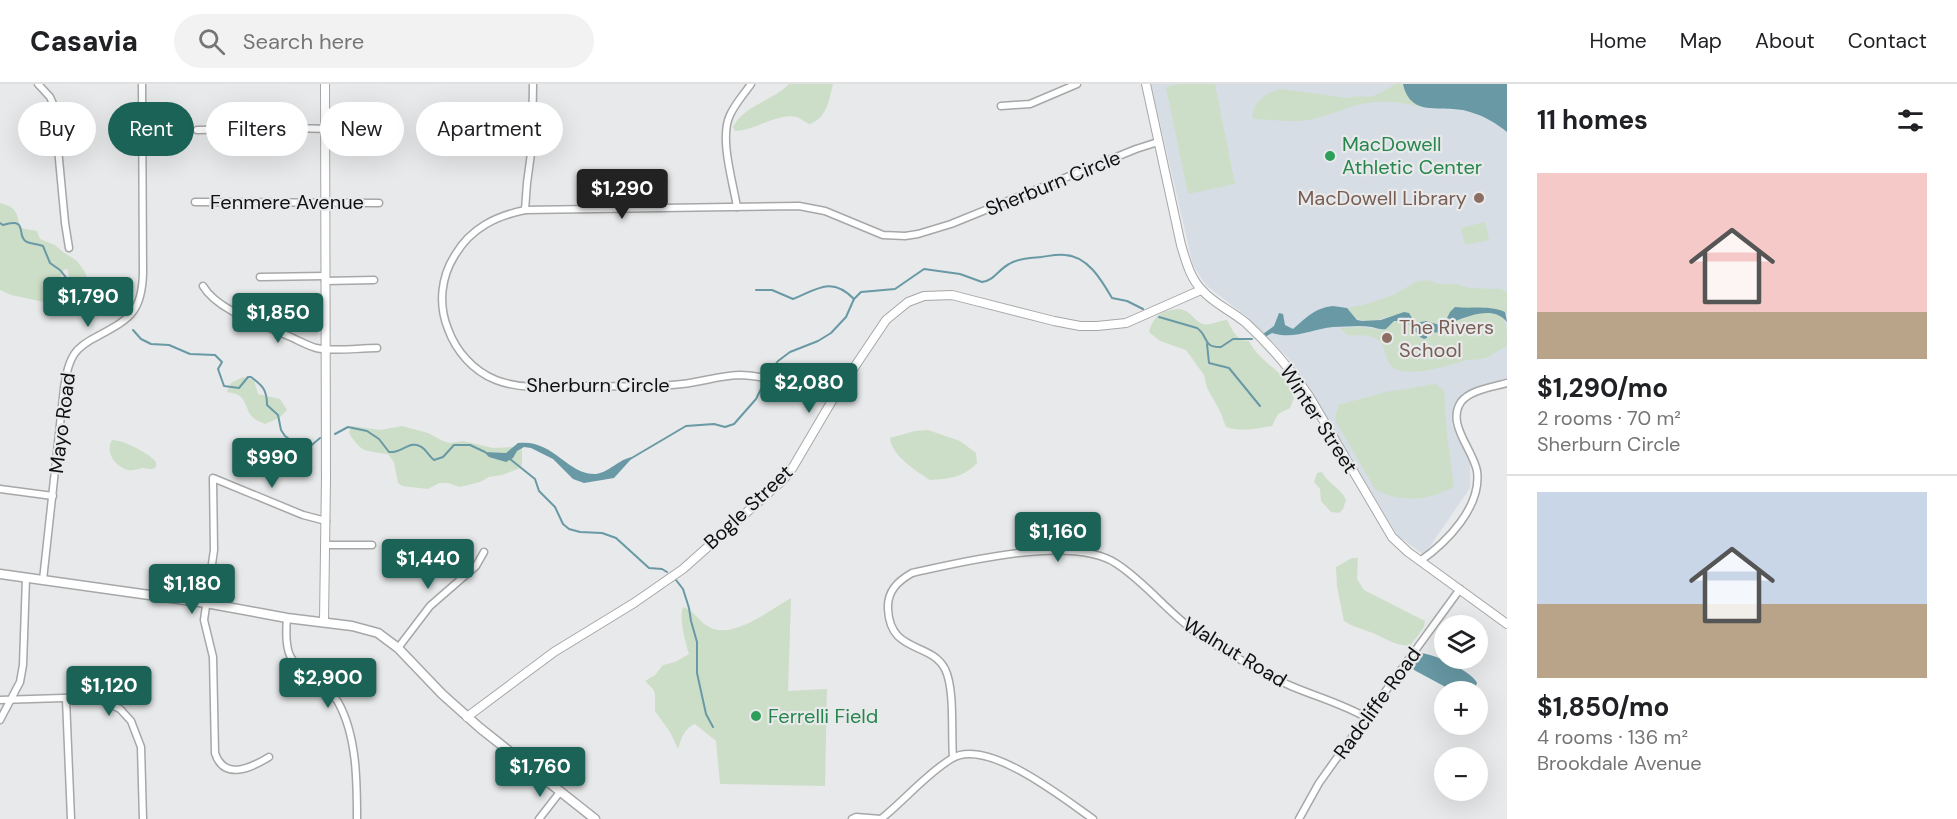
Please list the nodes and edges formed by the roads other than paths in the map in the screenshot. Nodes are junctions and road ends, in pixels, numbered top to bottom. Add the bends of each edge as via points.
1 (38, 84) edge
2 (142, 84) edge
3 (325, 84) edge
4 (533, 84) edge
5 (751, 84) edge
6 (1077, 84) edge
7 (1146, 84) edge
8 (325, 102) edge
9 (1001, 106) dead end
10 (197, 130) dead end
11 (320, 130) edge
12 (1158, 142) junction
13 (325, 156) edge
14 (195, 202) dead end
15 (325, 203) junction
16 (379, 203) dead end
17 (737, 207) junction
18 (525, 210) junction
19 (69, 248) dead end
20 (260, 277) dead end
21 (325, 279) junction
22 (374, 280) dead end
23 (203, 286) dead end
24 (1202, 290) junction
25 (376, 348) dead end
26 (325, 349) junction
27 (1507, 383) edge
28 (833, 399) junction
29 (0, 489) edge
30 (53, 496) junction
31 (326, 521) junction
32 (326, 545) junction
33 (372, 545) dead end
34 (484, 552) dead end
35 (1420, 561) junction
36 (0, 574) edge
37 (26, 578) junction
38 (43, 580) junction
39 (1460, 589) junction
40 (206, 603) junction
41 (287, 618) junction
42 (1506, 619) edge
43 (324, 621) junction
44 (398, 648) junction
45 (13, 699) junction
46 (66, 699) junction
47 (0, 700) edge
48 (467, 717) junction
49 (1367, 718) junction
50 (0, 720) edge
51 (269, 757) dead end
52 (953, 757) junction
53 (560, 792) junction
54 (71, 819) edge
55 (144, 819) edge
56 (357, 819) edge
57 (539, 819) edge
58 (595, 819) edge
59 (852, 819) edge
60 (881, 819) edge
61 (1093, 819) edge
62 (1299, 819) edge

1 - 19 street via 54,106
2 - 30 street, Mayo Road via 141,293 125,321 86,342 72,359 64,388
3 - 8 street
4 - 18 street
5 - 17 street via 735,105 726,127
6 - 9 street via 1030,104
7 - 12 street, Winter Street
10 - 11 street
12 - 17 street, Sherburn Circle via 951,225 918,234 884,235 812,207
12 - 24 street, Winter Street via 1181,245 1189,270
13 - 15 street
14 - 15 street, Fenmere Avenue
15 - 16 street, Fenmere Avenue
15 - 21 street
17 - 18 street, Sherburn Circle
18 - 28 street, Sherburn Circle via 489,221 472,234 455,254 444,279 441,296 452,340 464,358 480,371 505,383 535,387 679,384 732,375 773,381
20 - 21 street
21 - 22 street
21 - 26 street
23 - 26 street via 214,299 255,321 309,346
24 - 28 street, Bogle Street via 1126,322 1097,326 1054,321 952,295 924,296 908,302 886,320
24 - 35 street, Winter Street via 1247,324 1295,376 1385,528
25 - 26 street
26 - 31 street
27 - 35 street via 1472,393 1458,407 1457,425 1477,473 1476,490 1451,535
28 - 48 street, Bogle Street via 784,479 683,568 554,652
29 - 30 street
30 - 38 street, Mayo Road
31 - 32 street
31 - 40 street via 213,478 214,550
32 - 33 street
32 - 43 street
34 - 44 street via 476,566 430,606
35 - 39 street, Winter Street
36 - 37 main road
37 - 38 main road
37 - 45 street via 23,665
38 - 40 main road
39 - 42 street, Winter Street
39 - 49 street, Radcliffe Road
40 - 41 main road
40 - 51 street via 204,627 213,657 217,758 224,766 239,770
41 - 43 main road
41 - 56 street via 285,633 293,662 337,700 344,716 352,747
43 - 44 main road via 370,630
44 - 48 main road
45 - 46 street
45 - 47 street
45 - 50 street
46 - 54 street
46 - 55 street via 94,697 120,709 131,721 141,747
48 - 53 main road
49 - 52 street, Walnut Road via 1282,682 1203,637 1115,562 1073,551 1045,551 912,573 892,589 887,602 889,621 898,637 933,656 944,668 950,685
49 - 62 street, Radcliffe Road via 1319,783
52 - 60 street
52 - 61 street via 971,754 997,758
53 - 57 street
53 - 58 main road
59 - 60 street

